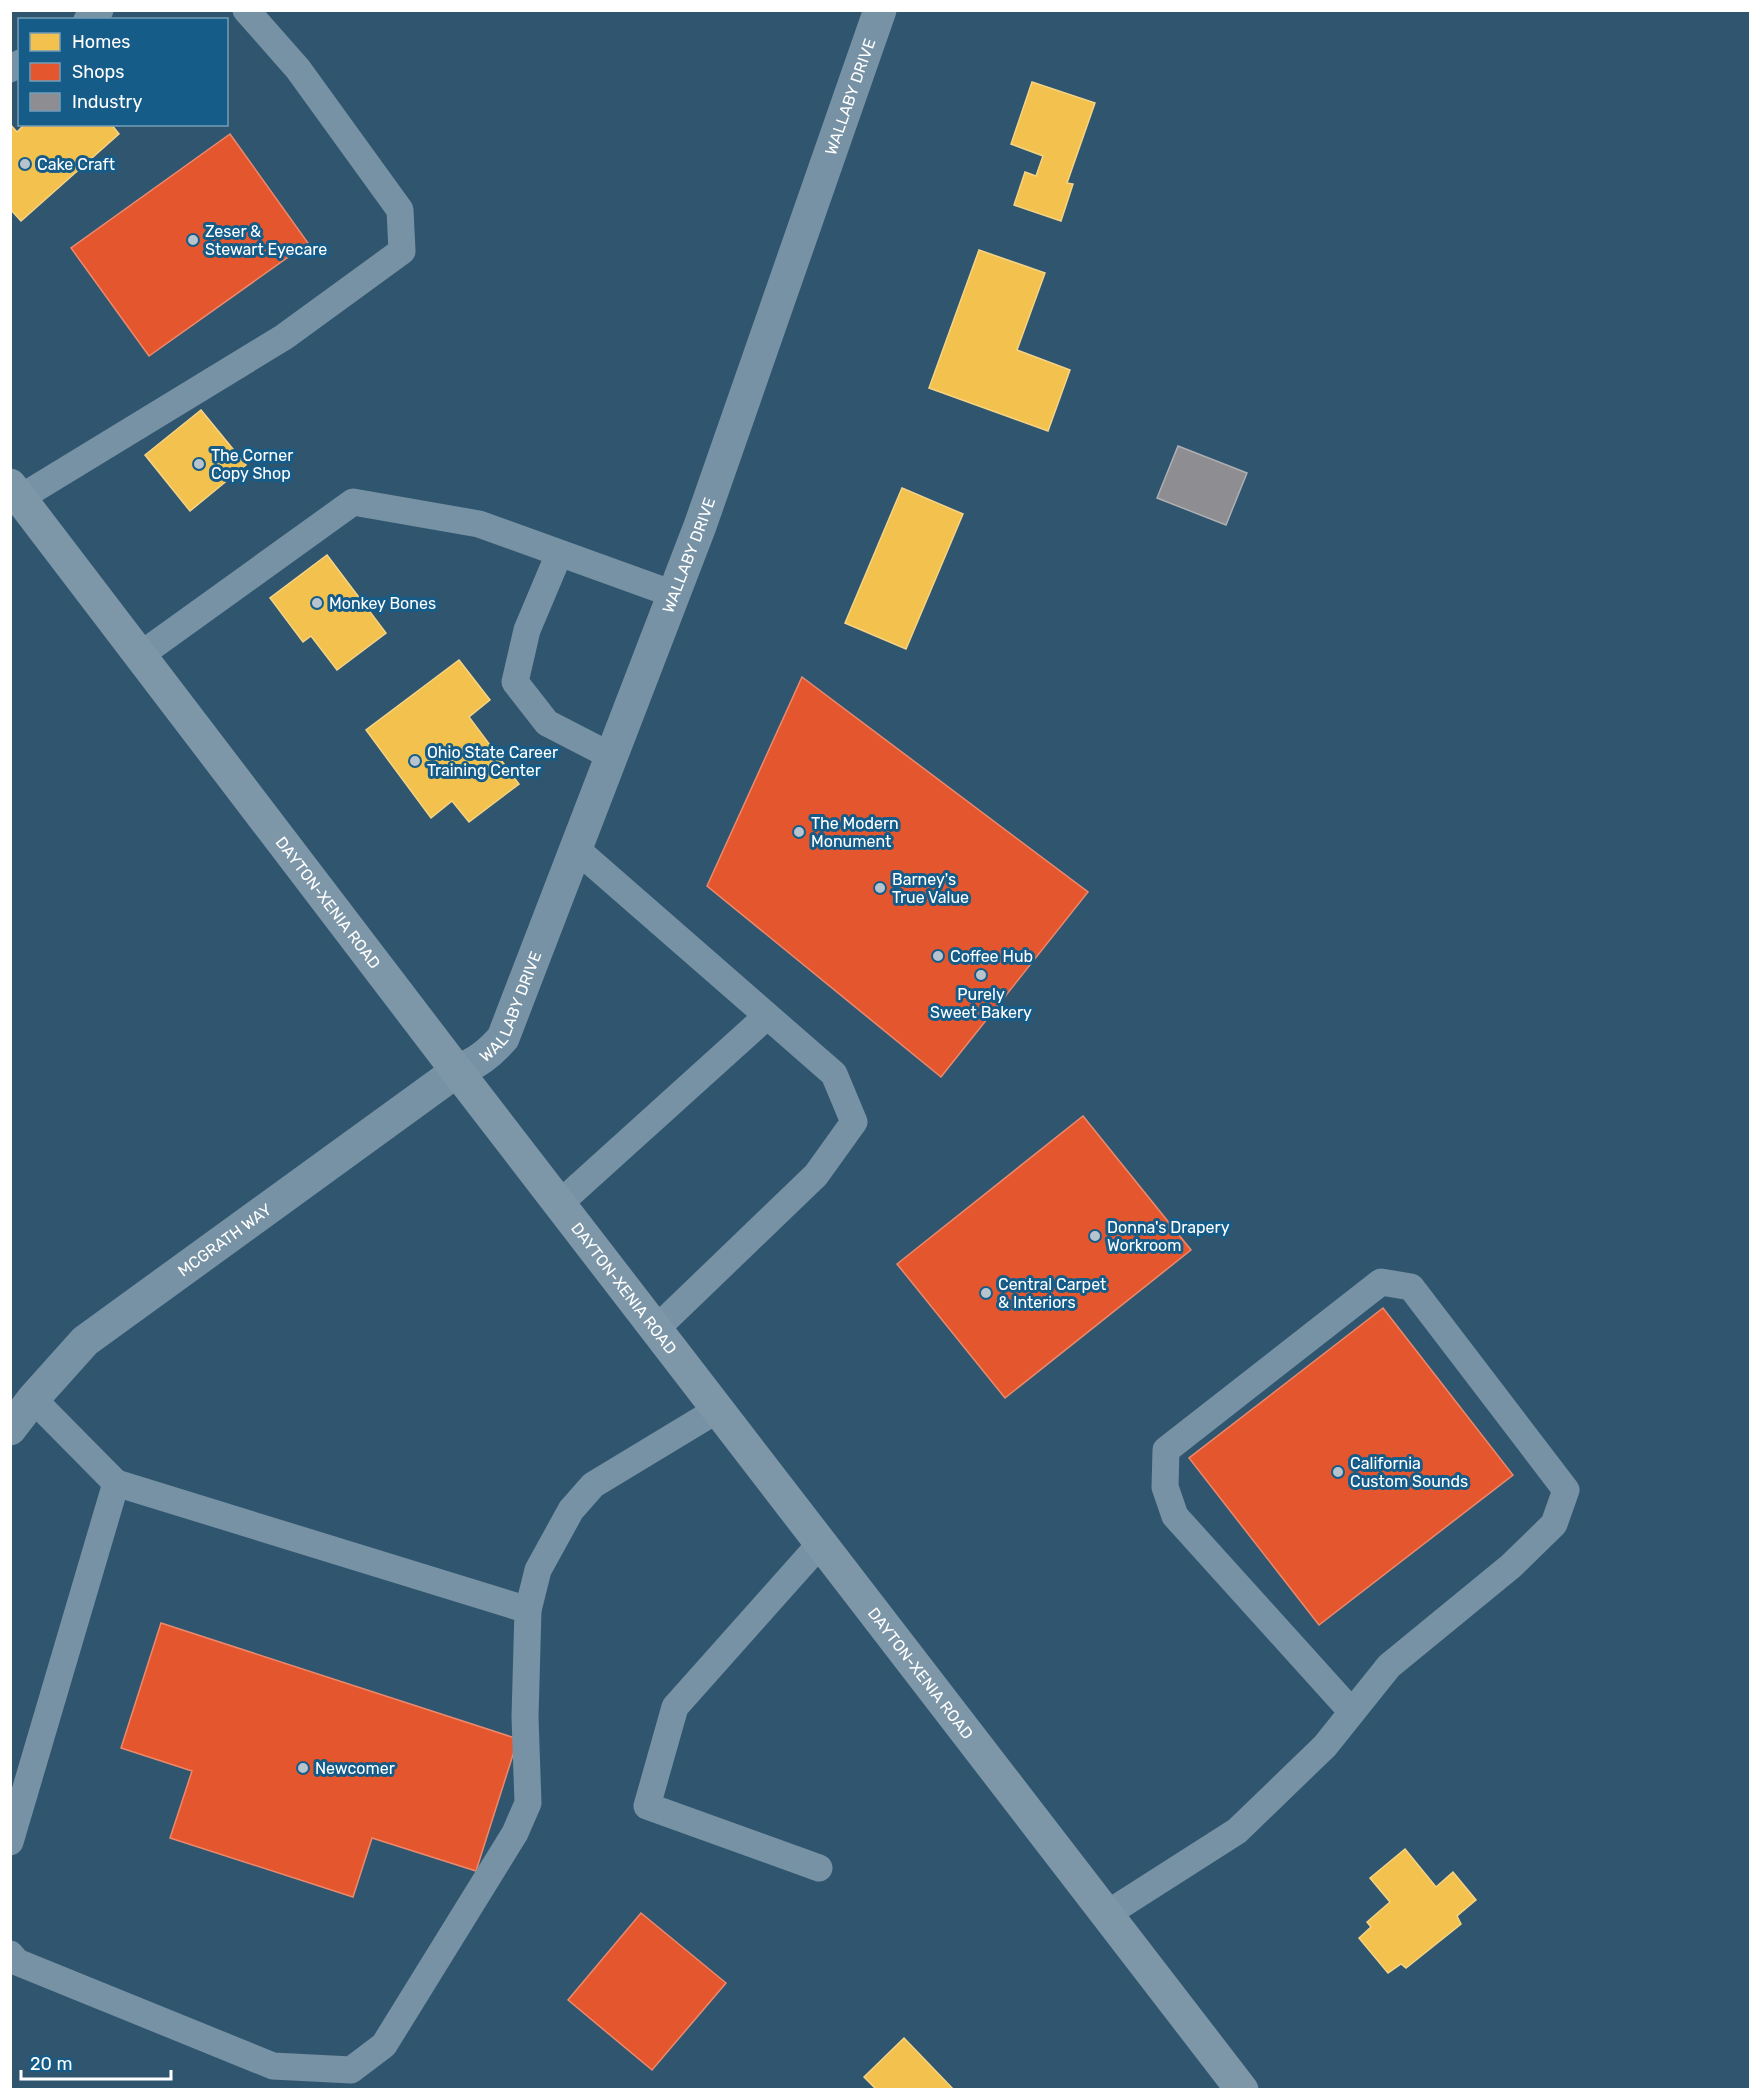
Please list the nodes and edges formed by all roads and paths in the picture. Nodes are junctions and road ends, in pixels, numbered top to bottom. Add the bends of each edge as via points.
1 (246, 10) edge
2 (880, 10) edge
3 (15, 491) edge
4 (559, 554) junction
5 (674, 594) junction
6 (139, 656) junction
7 (611, 756) junction
8 (575, 848) junction
9 (767, 1016) junction
10 (457, 1071) junction
11 (560, 1204) junction
12 (656, 1329) junction
13 (33, 1399) junction
14 (717, 1410) junction
15 (10, 1429) edge
16 (116, 1483) junction
17 (820, 1543) junction
18 (528, 1610) junction
19 (1352, 1712) junction
20 (10, 1842) edge
21 (819, 1868) dead end
22 (1107, 1914) junction
23 (10, 1954) edge
24 (1242, 2090) edge

1 - 3 lane via 298,69 400,210 402,251 284,337
2 - 5 street, WALLABY DRIVE
3 - 6 main road, DAYTON-XENIA ROAD
4 - 5 lane
4 - 6 lane via 479,524 353,502
4 - 7 lane via 527,630 515,682 547,723
5 - 7 street, WALLABY DRIVE
6 - 10 main road, DAYTON-XENIA ROAD
7 - 8 street, WALLABY DRIVE
8 - 9 lane
8 - 10 street, WALLABY DRIVE via 503,1038 475,1064
9 - 11 lane
9 - 12 lane via 834,1074 854,1122 816,1175
10 - 11 main road, DAYTON-XENIA ROAD
10 - 13 street, MCGRATH WAY via 85,1341
11 - 12 main road, DAYTON-XENIA ROAD
12 - 14 main road, DAYTON-XENIA ROAD
13 - 15 street, MCGRATH WAY
13 - 16 lane
14 - 17 main road, DAYTON-XENIA ROAD
14 - 18 lane via 593,1485 571,1510 538,1570
16 - 18 lane
16 - 20 lane
17 - 21 lane via 675,1707 647,1806
17 - 22 main road, DAYTON-XENIA ROAD
18 - 23 lane via 528,1803 515,1833 384,2045 351,2070 273,2066 17,1962
19 - 19 lane via 1389,1665 1511,1566 1554,1524 1566,1490 1411,1287 1381,1282 1166,1450 1165,1487 1175,1516
19 - 22 lane via 1325,1746 1237,1831
22 - 24 main road, DAYTON-XENIA ROAD

